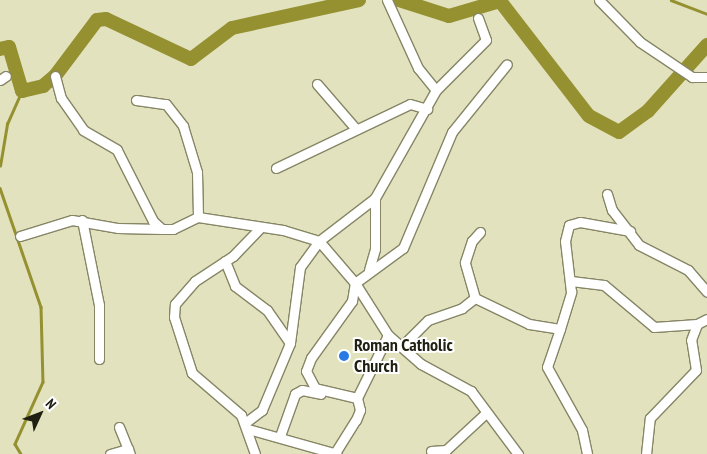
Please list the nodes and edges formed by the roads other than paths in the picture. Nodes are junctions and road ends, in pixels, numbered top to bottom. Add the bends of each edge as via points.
1 (598, 0) edge
2 (387, 1) edge
3 (478, 18) dead end
4 (507, 64) dead end
5 (55, 76) dead end
6 (707, 77) edge
7 (318, 84) dead end
8 (436, 90) junction
9 (136, 100) dead end
10 (427, 109) junction
11 (356, 130) junction
12 (276, 168) dead end
13 (607, 194) dead end
14 (375, 198) junction
15 (198, 217) junction
16 (82, 220) junction
17 (260, 228) junction
18 (162, 229) junction
19 (630, 230) junction
20 (480, 232) dead end
21 (20, 236) dead end
22 (319, 241) junction
23 (225, 261) junction
24 (369, 270) junction
25 (571, 281) junction
26 (355, 283) junction
27 (707, 292) edge
28 (475, 298) junction
29 (707, 319) edge
30 (697, 324) junction
31 (560, 329) junction
32 (388, 335) junction
33 (290, 343) junction
34 (401, 347) junction
35 (99, 358) dead end
36 (324, 393) junction
37 (357, 398) junction
38 (486, 413) junction
39 (247, 426) junction
40 (119, 427) dead end
41 (280, 436) junction
42 (431, 451) dead end
43 (129, 452) edge
44 (512, 452) edge
45 (110, 454) edge
46 (255, 454) edge
47 (336, 454) edge
48 (590, 454) edge
49 (646, 454) edge

1 - 6 street via 628,32 692,77
2 - 8 street via 418,68
3 - 8 street via 486,40
4 - 24 street via 452,132 403,248
5 - 18 street via 61,98 82,130 117,150 146,210
7 - 11 street
8 - 10 street
9 - 15 street via 166,104 183,126 197,172
10 - 11 street via 410,104
10 - 14 street
11 - 12 street
13 - 19 street via 612,210
14 - 22 street
14 - 24 street via 375,249
15 - 17 street
15 - 18 street via 184,226
16 - 18 street via 118,228
16 - 21 street
16 - 35 street via 99,305
17 - 22 street
17 - 23 street
19 - 25 street via 580,222 569,225 565,241
19 - 27 street via 644,249 688,270
20 - 28 street via 472,240 465,262
22 - 26 street
22 - 33 street via 300,267
23 - 33 street via 235,286 267,310
23 - 39 street via 205,272 181,296 174,317 192,373
24 - 26 street
25 - 30 street via 604,285 654,327
25 - 31 street via 569,308
26 - 32 street
26 - 36 street via 352,301 325,333 306,371 309,382
28 - 31 street via 529,324
28 - 34 street via 462,308 428,320
29 - 30 street
30 - 49 street via 691,340 696,370 650,418
31 - 48 street via 547,357 549,374 579,422
32 - 34 street
32 - 37 street
33 - 39 street via 262,410
34 - 38 street via 421,364 471,391
36 - 37 street
36 - 41 street via 302,390 295,394
37 - 47 street via 360,410
38 - 42 street via 446,450
38 - 44 street
39 - 41 street
39 - 46 street
40 - 43 street
41 - 47 street
43 - 45 street

